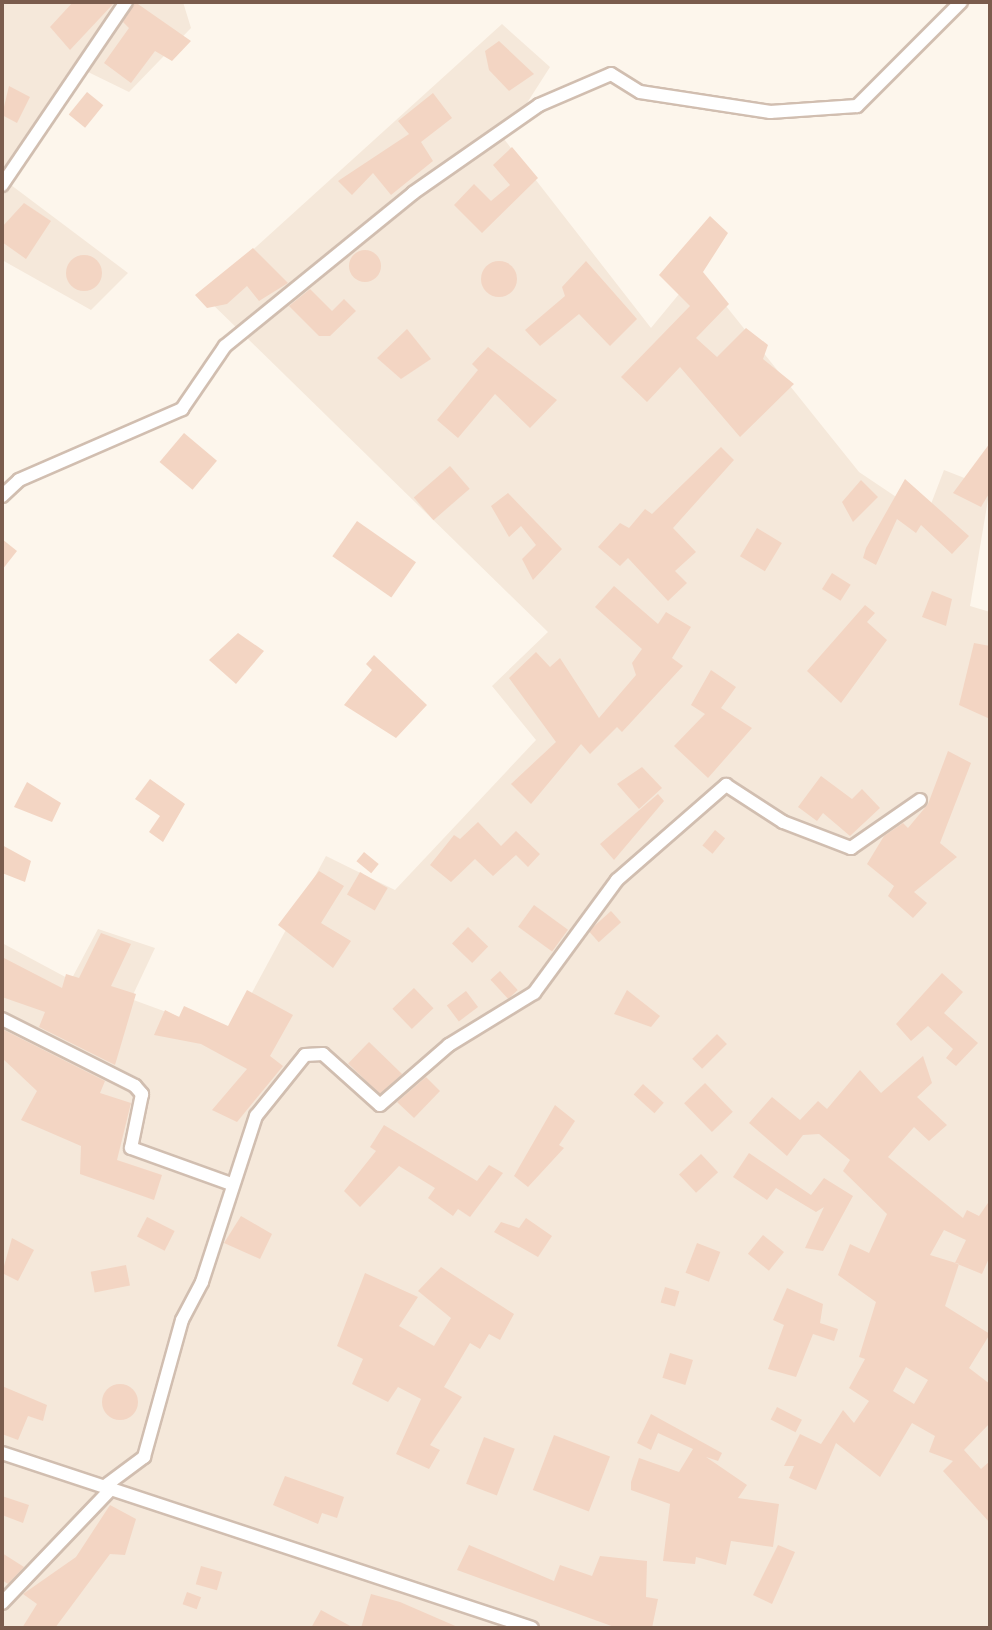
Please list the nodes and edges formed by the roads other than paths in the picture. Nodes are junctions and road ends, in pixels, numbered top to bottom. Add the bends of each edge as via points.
1 (126, 2) edge
2 (961, 2) edge
3 (2, 185) edge
4 (2, 496) edge
5 (920, 800) dead end
6 (2, 1019) edge
7 (231, 1184) junction
8 (2, 1453) edge
9 (108, 1487) junction
10 (2, 1603) edge
11 (532, 1628) edge

1 - 3 street
2 - 4 street via 857,106 770,112 640,92 611,74 539,105 413,193 225,346 182,409 19,480
5 - 7 street via 851,848 783,822 726,785 617,880 534,993 449,1045 380,1105 323,1054 305,1055 256,1116
6 - 7 street via 135,1086 142,1094 131,1148
7 - 9 street via 144,1457
8 - 9 street
9 - 10 street
9 - 11 street

